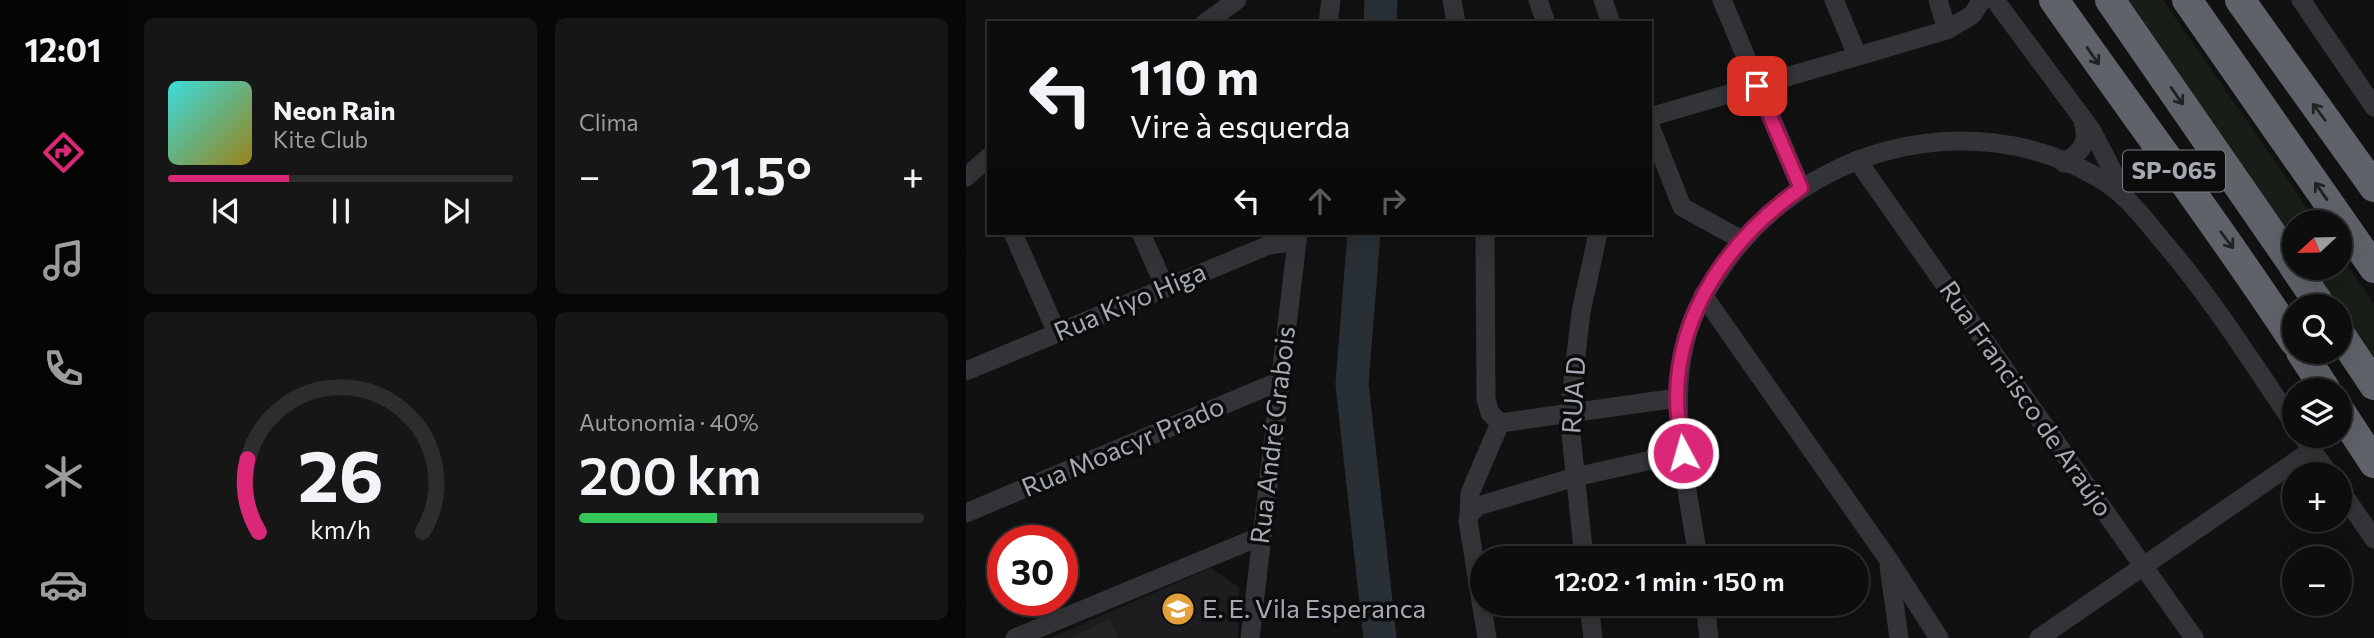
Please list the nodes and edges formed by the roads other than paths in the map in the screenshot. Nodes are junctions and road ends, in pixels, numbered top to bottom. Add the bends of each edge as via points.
1 (1237, 0) edge
2 (1331, 0) edge
3 (1452, 0) edge
4 (1538, 0) edge
5 (1603, 0) edge
6 (1722, 0) edge
7 (1833, 0) edge
8 (1938, 0) edge
9 (1982, 0) edge
10 (1995, 0) edge
11 (2054, 0) edge
12 (2110, 0) edge
13 (2187, 0) edge
14 (2240, 0) edge
15 (2301, 0) edge
16 (1208, 21) edge
17 (1328, 21) edge
18 (1456, 21) edge
19 (1545, 21) edge
20 (1610, 21) edge
21 (1947, 30) junction
22 (1857, 55) junction
23 (1757, 86) junction
24 (2374, 107) edge
25 (1652, 116) edge
26 (2082, 118) junction
27 (1652, 131) edge
28 (1857, 160) junction
29 (2064, 163) junction
30 (986, 166) edge
31 (966, 177) edge
32 (2374, 187) edge
33 (1801, 188) junction
34 (2127, 199) junction
35 (1014, 235) edge
36 (1142, 235) edge
37 (1485, 235) edge
38 (1598, 235) edge
39 (1298, 237) edge
40 (1267, 239) edge
41 (1740, 239) junction
42 (2282, 248) edge
43 (2374, 268) edge
44 (1165, 287) junction
45 (1703, 295) junction
46 (2282, 323) edge
47 (1057, 333) junction
48 (2352, 352) edge
49 (966, 371) edge
50 (1280, 381) junction
51 (2374, 385) edge
52 (1677, 398) junction
53 (2282, 406) edge
54 (1569, 415) junction
55 (1500, 423) junction
56 (2352, 429) edge
57 (2300, 448) edge
58 (1683, 453) junction
59 (2374, 463) edge
60 (1574, 477) junction
61 (2352, 507) edge
62 (966, 513) edge
63 (1469, 515) junction
64 (1261, 536) junction
65 (2374, 539) edge
66 (1474, 546) edge
67 (1583, 546) edge
68 (1696, 546) edge
69 (1888, 559) junction
70 (2143, 564) junction
71 (1484, 616) edge
72 (1590, 616) edge
73 (1706, 616) edge
74 (1017, 638) edge
75 (1250, 638) edge
76 (1487, 638) edge
77 (1593, 638) edge
78 (1710, 638) edge
79 (1899, 638) edge
80 (1939, 638) edge
81 (2039, 638) edge
82 (2193, 638) edge

1 - 16 street
2 - 17 street
3 - 18 street
4 - 19 street
5 - 20 street
6 - 23 street
7 - 22 street
8 - 21 street
9 - 21 street via 1972,15
10 - 26 street
11 -> 46 highway, SP-065
12 -> 42 highway, SP-065
43 -> 13 highway
32 -> 14 highway
15 - 24 street
21 - 22 street
22 - 23 street
23 - 25 street
23 - 33 street
26 - 29 street via 2086,141 2082,150
26 - 34 street
27 - 41 street via 1682,207
28 - 29 street via 1907,145 1974,142 2012,147
28 - 33 street
28 - 70 street, Rua Francisco de Araújo
29 - 34 street via 2096,177
30 - 31 street
33 - 41 street
34 - 53 street via 2200,285
35 - 47 street
36 - 44 street
37 - 55 street via 1486,399 1490,413
38 - 54 street, RUA D via 1581,312
39 - 40 street, Rua Kiyo Higa
39 - 50 street, Rua André Grabois
40 - 44 street, Rua Kiyo Higa
41 - 45 street
44 - 47 street, Rua Kiyo Higa
45 - 52 street via 1685,342
45 - 69 street
47 - 49 street, Rua Kiyo Higa
48 - 51 highway
50 - 62 street, Rua Moacyr Prado
50 - 64 street, Rua André Grabois
52 - 54 street
52 - 58 street
54 - 55 street
54 - 60 street, RUA D
55 - 63 street via 1470,493
56 - 59 highway
57 - 70 street
58 - 60 street
58 - 68 street
60 - 63 street via 1478,506
60 - 67 street, RUA D
61 - 65 street
63 - 66 street
64 - 74 street
64 - 75 street, Rua André Grabois
69 - 79 street
69 - 80 street
70 - 81 street
70 - 82 street, Rua Francisco de Araújo
71 - 76 street
72 - 77 street
73 - 78 street

